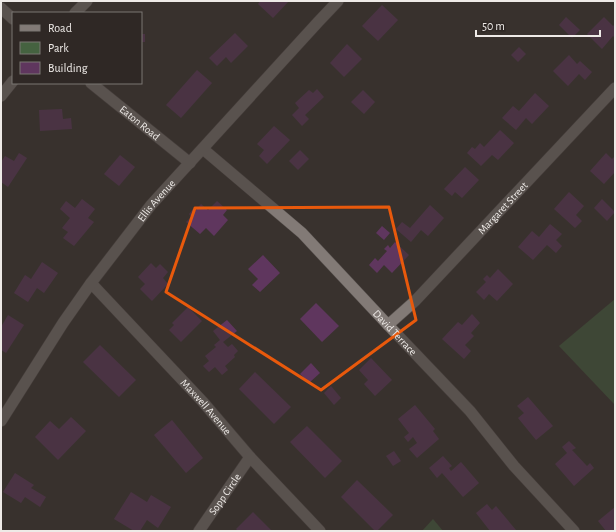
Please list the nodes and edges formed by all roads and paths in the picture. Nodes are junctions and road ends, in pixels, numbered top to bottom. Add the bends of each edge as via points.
1 (87, 1) edge
2 (338, 1) edge
3 (1, 8) edge
4 (77, 12) edge
5 (12, 18) edge
6 (12, 83) edge
7 (92, 84) edge
8 (615, 88) edge
9 (1, 96) edge
10 (203, 149) junction
11 (190, 162) junction
12 (91, 283) junction
13 (388, 325) junction
14 (1, 421) edge
15 (250, 457) junction
16 (199, 531) edge
17 (320, 531) edge
18 (574, 531) edge

1 - 4 street
2 - 10 street, Ellis Avenue
3 - 5 street
6 - 9 street
7 - 11 street, Eaton Road
8 - 13 street, Margaret Street via 415,301
10 - 11 street, Ellis Avenue
10 - 13 street, David Terrace via 302,233
11 - 12 street, Ellis Avenue via 151,205
12 - 14 street, Ellis Avenue
12 - 15 street, Maxwell Avenue via 203,402
13 - 18 street, David Terrace via 470,411 514,466
15 - 16 street, Sopp Circle
15 - 17 street, Maxwell Avenue

